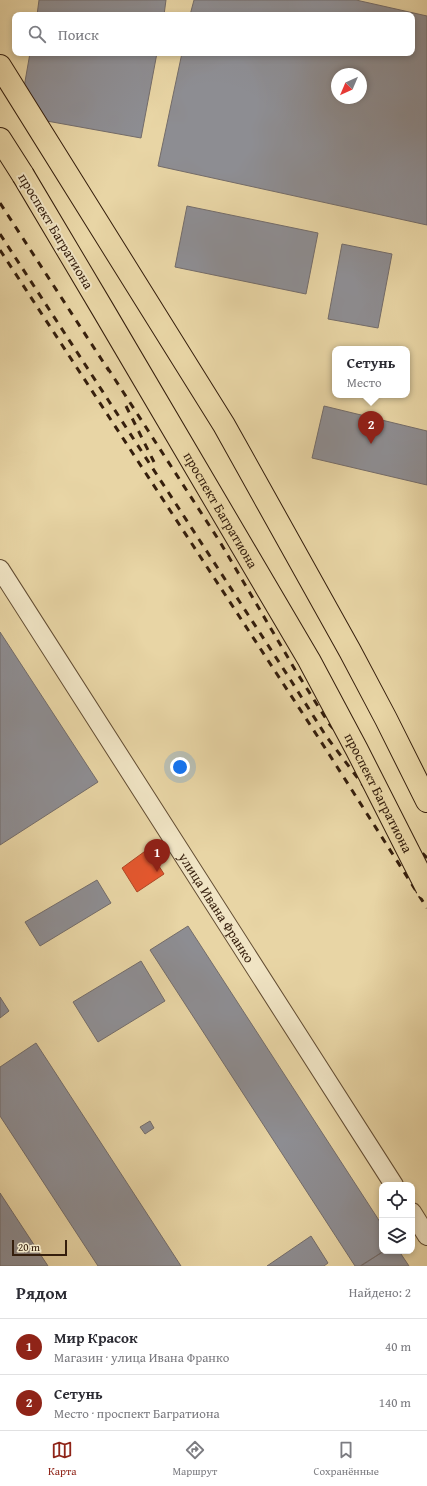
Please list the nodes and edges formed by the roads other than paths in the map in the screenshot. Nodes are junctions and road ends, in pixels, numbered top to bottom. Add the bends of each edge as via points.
1 (0, 66) edge
2 (0, 139) edge
3 (0, 569) edge
4 (427, 801) edge
5 (427, 888) edge
6 (392, 1182) edge
7 (415, 1217) edge
8 (427, 1236) edge

1 - 4 main road via 224,425 386,719
2 - 5 main road, проспект Багратиона, bridge via 309,660
3 - 6 street, улица Ивана Франко
7 - 8 street

